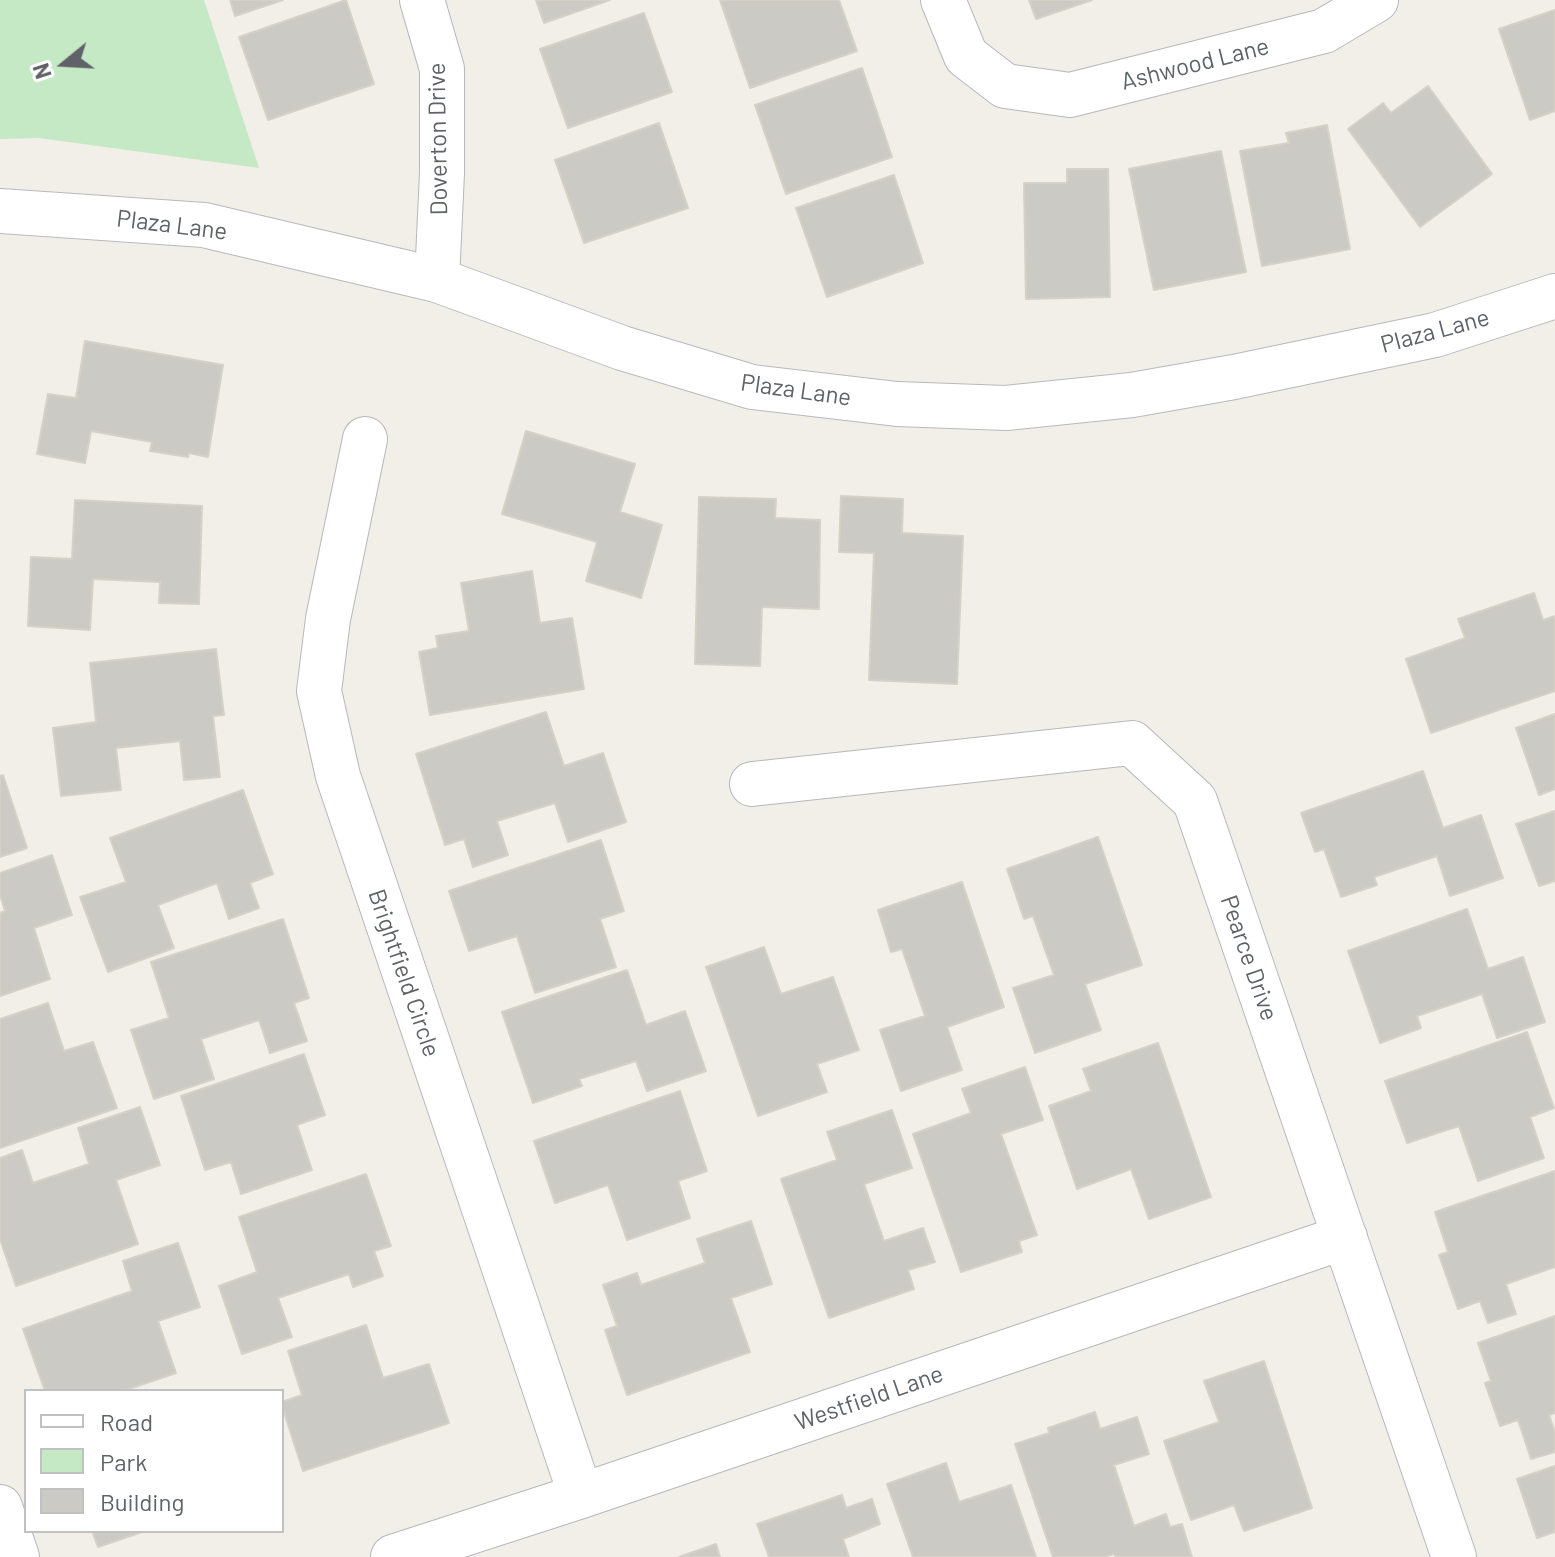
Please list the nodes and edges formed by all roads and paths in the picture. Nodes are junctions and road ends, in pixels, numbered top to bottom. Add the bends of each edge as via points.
1 (422, 0) edge
2 (943, 0) edge
3 (1376, 0) edge
4 (0, 211) edge
5 (437, 280) junction
6 (1555, 296) edge
7 (365, 439) dead end
8 (752, 784) dead end
9 (1345, 1237) junction
10 (581, 1496) junction
11 (0, 1507) edge
12 (17, 1557) edge
13 (393, 1557) edge
14 (1454, 1557) edge

1 - 5 street, Doverton Drive via 442,69
2 - 3 street, Ashwood Lane via 966,56 1005,86 1070,95 1324,31
4 - 5 street, Plaza Lane via 204,225
5 - 6 street, Plaza Lane via 622,348 752,387 897,404 1006,408 1132,395 1234,377 1435,335
7 - 10 street, Brightfield Circle via 328,619 319,691 338,776
8 - 9 street, Pearce Drive via 1132,743 1195,801
9 - 10 street, Westfield Lane
9 - 14 street, Pearce Drive
10 - 13 street, Westfield Lane
11 - 12 street

